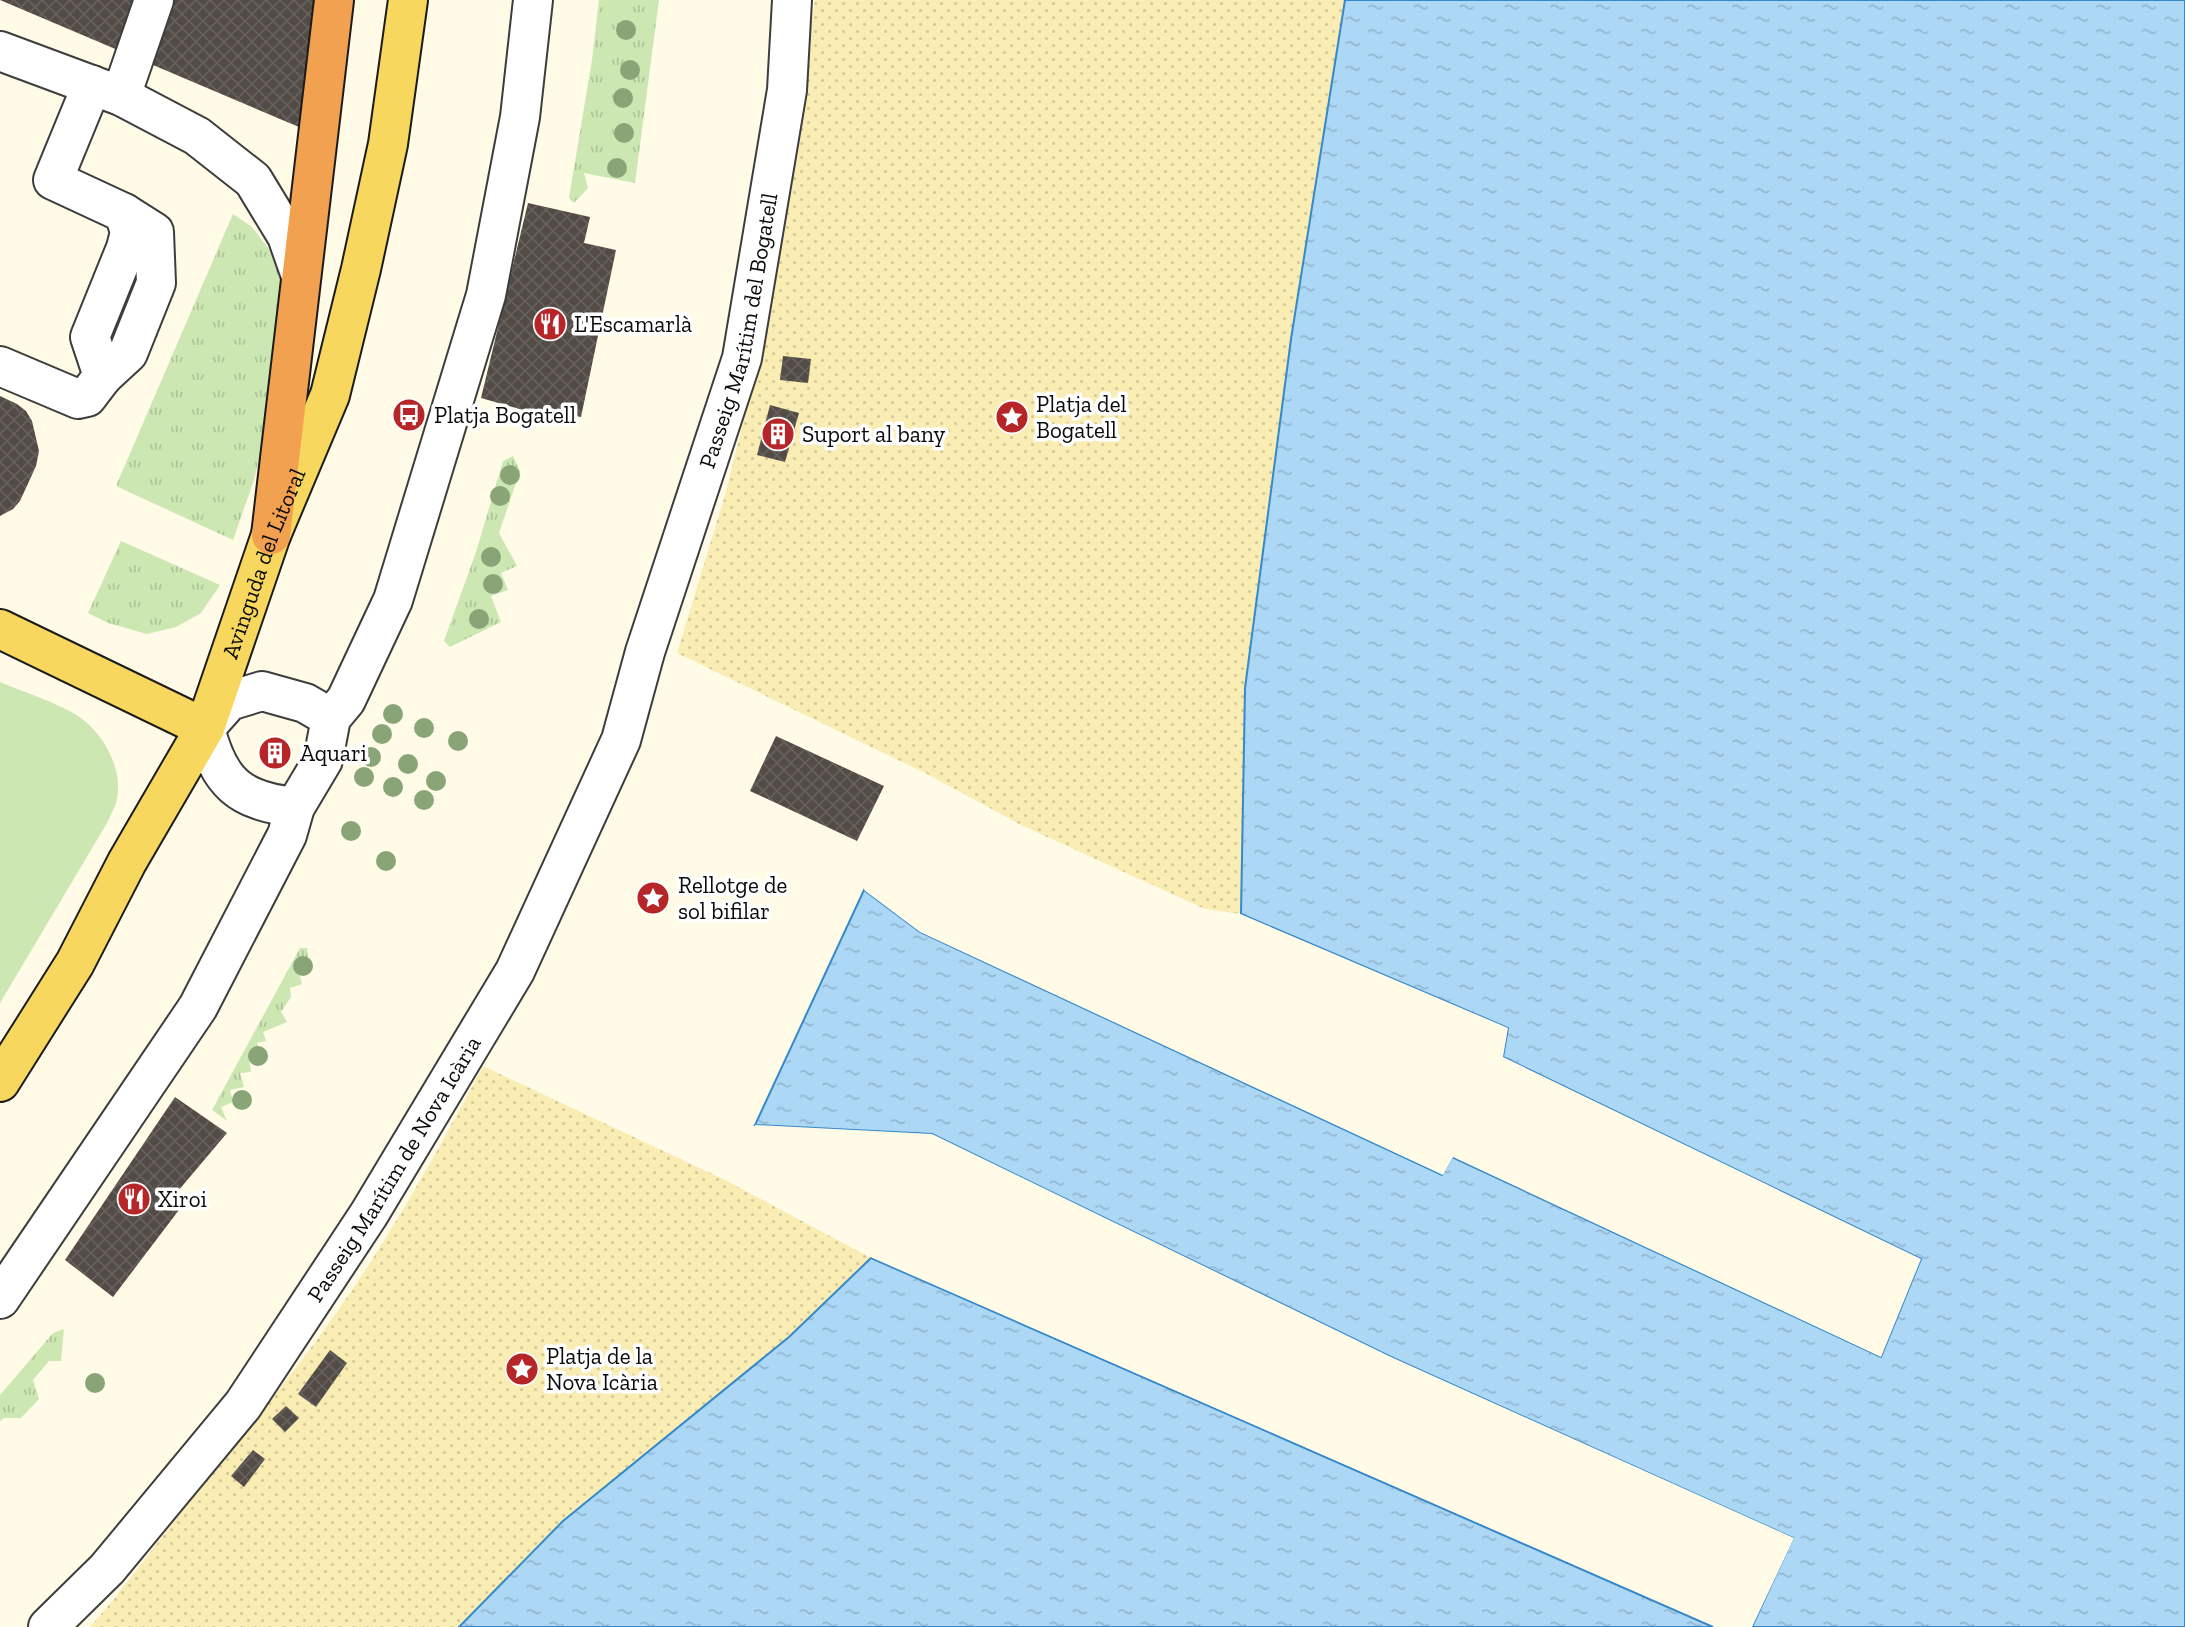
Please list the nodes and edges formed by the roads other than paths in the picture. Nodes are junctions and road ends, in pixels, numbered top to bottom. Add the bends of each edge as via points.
1 (154, 0) edge
2 (334, 0) edge
3 (408, 0) edge
4 (533, 0) edge
5 (792, 0) edge
6 (0, 51) edge
7 (107, 90) junction
8 (302, 276) junction
9 (0, 366) edge
10 (271, 535) junction
11 (0, 629) edge
12 (645, 652) joint
13 (331, 718) junction
14 (205, 728) junction
15 (295, 807) junction
16 (0, 1082) edge
17 (0, 1299) edge
18 (48, 1627) edge

1 - 7 street
2 - 8 highway
3 - 10 main road, Avinguda del Litoral via 388,144 330,395
4 - 13 street via 520,117 486,295 393,600 346,700
5 - 12 street, Passeig Marítim del Bogatell via 787,90 742,358
6 - 7 street
7 - 8 street via 197,136 253,180 287,236
7 - 9 street via 53,180 124,213 130,232 90,337 103,376 87,397 78,400
8 - 10 highway
10 - 14 main road, Avinguda del Litoral
11 - 14 main road
12 - 18 street, Passeig Marítim de Nova Icària via 621,740 515,971 369,1214 243,1405 107,1569
13 - 14 street via 305,703 262,691 229,701
13 - 15 street via 323,760
14 - 15 street via 212,756 227,780 268,804
14 - 16 main road, Avinguda del Litoral via 75,963
15 - 17 street via 281,847 198,1007

